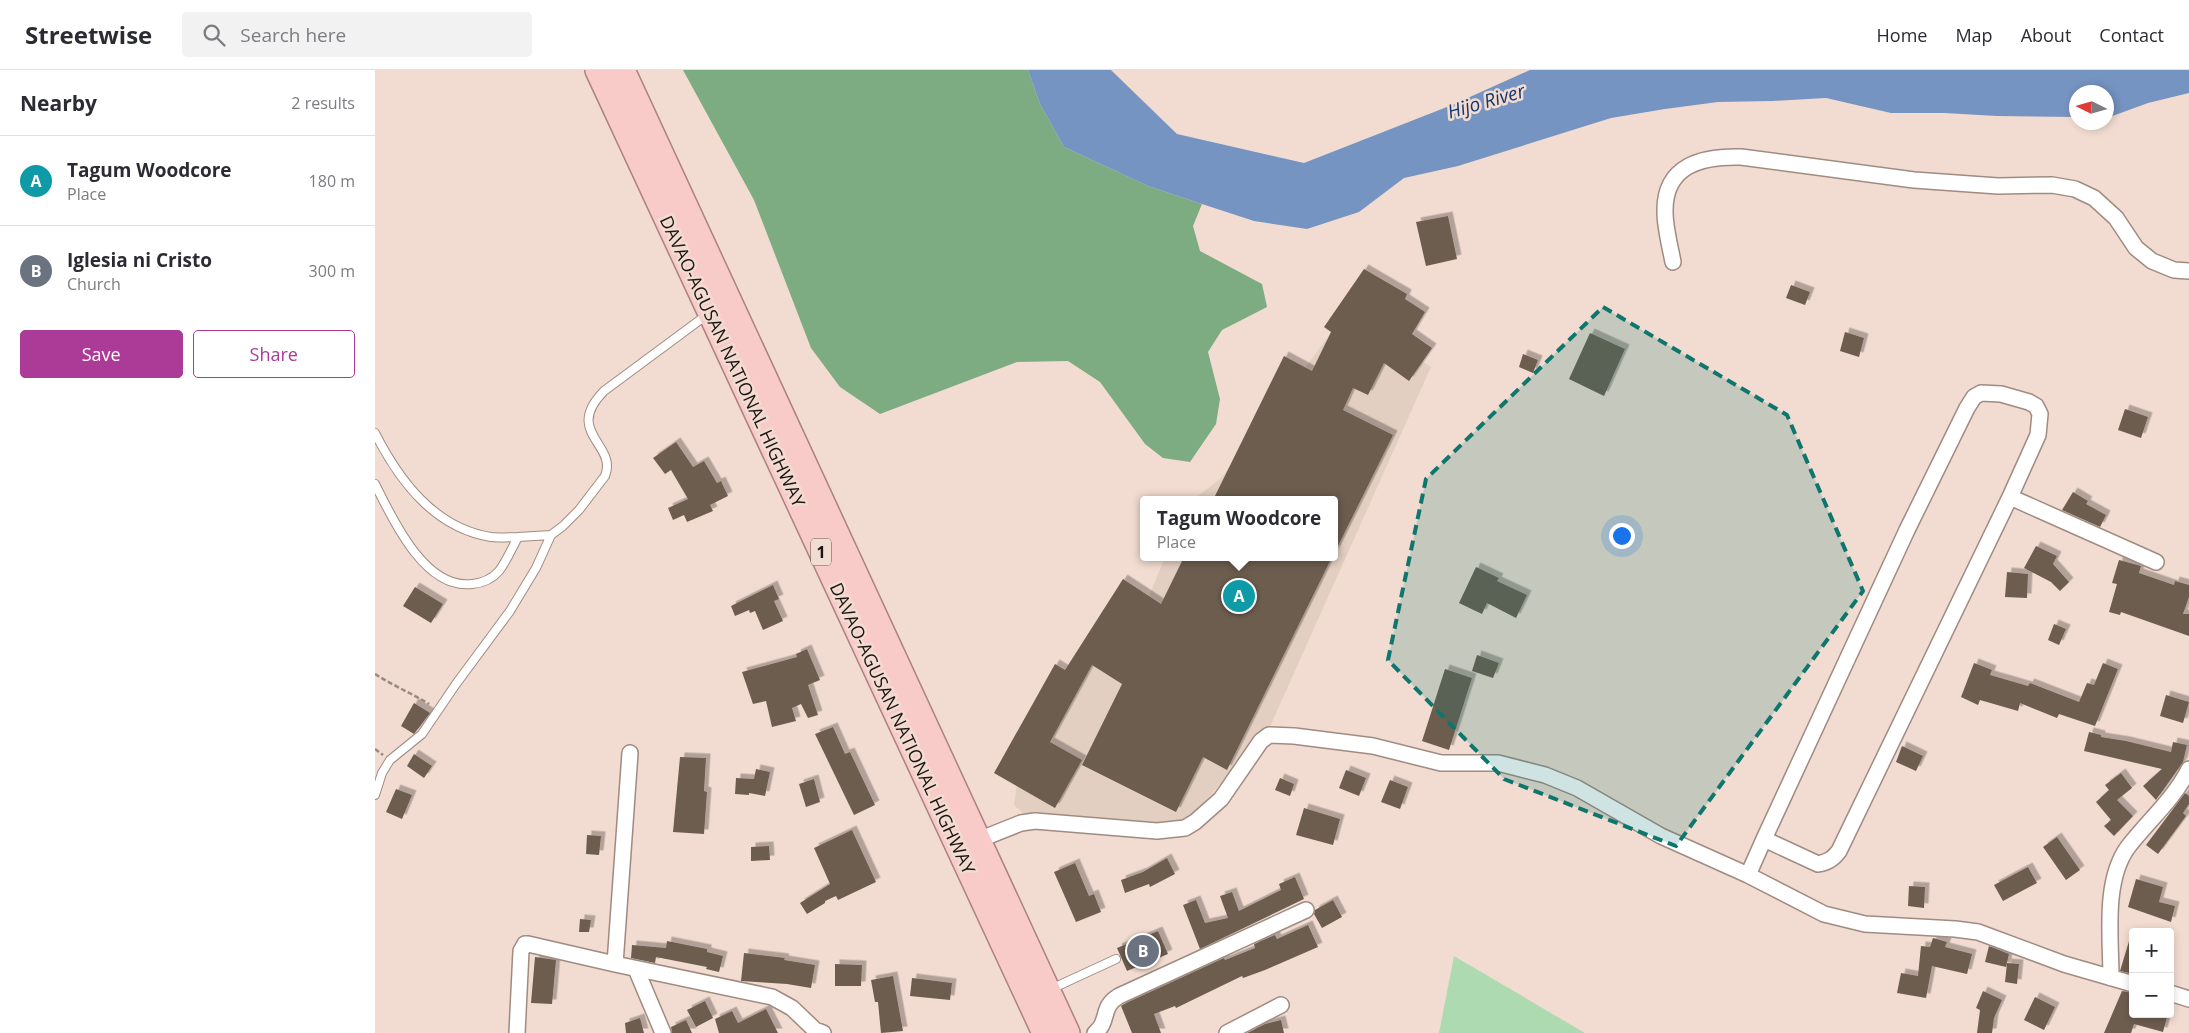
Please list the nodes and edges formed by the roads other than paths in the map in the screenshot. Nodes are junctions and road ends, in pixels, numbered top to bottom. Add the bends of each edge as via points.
1 (598, 70) edge
2 (622, 70) edge
3 (1673, 262) dead end
4 (2189, 271) edge
5 (711, 312) junction
6 (375, 433) edge
7 (375, 484) edge
8 (2010, 497) junction
9 (551, 535) junction
10 (518, 538) junction
11 (2156, 562) dead end
12 (630, 754) dead end
13 (2189, 770) edge
14 (375, 795) edge
15 (1764, 840) junction
16 (968, 845) junction
17 (1748, 875) junction
18 (1306, 910) dead end
19 (1116, 959) dead end
20 (615, 964) junction
21 (636, 969) junction
22 (2111, 978) junction
23 (2129, 983) edge
24 (1047, 991) junction
25 (2174, 995) edge
26 (2189, 998) edge
27 (1281, 1005) dead end
28 (517, 1033) edge
29 (663, 1033) edge
30 (823, 1033) edge
31 (1045, 1033) edge
32 (1067, 1033) edge
33 (1095, 1033) edge
34 (1227, 1033) edge

1 - 5 highway, DAVAO-AGUSAN NATIONAL HIGHWAY / 1
2 - 16 highway, DAVAO-AGUSAN NATIONAL HIGHWAY / 1
3 - 4 street via 1665,212 1668,189 1679,172 1696,162 1718,156 1914,180 1998,186 2052,185 2075,189 2094,198 2116,218 2136,248 2152,261 2174,270
5 - 9 lane via 595,400 588,424 608,470 579,510
5 - 16 highway, DAVAO-AGUSAN NATIONAL HIGHWAY / 1
6 - 10 lane via 393,467 413,494 431,510 468,529 490,536
7 - 10 lane via 412,550 444,580 464,586 489,579 499,570
8 - 11 street
8 - 15 street via 1834,858 1819,864
8 - 15 street via 2038,434 2040,414 2029,402 2001,394 1981,393 1967,408 1907,530
9 - 10 lane
9 - 14 lane via 510,611 422,734 390,760
12 - 20 street
13 - 22 street via 2180,786 2127,849 2117,869 2110,905
15 - 17 street
16 - 17 street via 1021,823 1035,821 1157,830 1185,828 1221,798 1261,741 1269,735 1279,734 1373,746 1441,763 1498,763 1545,775 1577,788 1661,836
16 - 24 highway, DAVAO-AGUSAN NATIONAL HIGHWAY / 1
16 - 31 highway, DAVAO-AGUSAN NATIONAL HIGHWAY / 1
17 - 22 street via 1824,914 1843,920 1978,932
18 - 33 street via 1119,996 1107,1005 1103,1023
19 - 24 lane
20 - 21 street
20 - 28 street via 525,944 521,952
21 - 29 street
21 - 30 street via 772,997 792,1008 815,1030
22 - 23 street
24 - 32 highway, DAVAO-AGUSAN NATIONAL HIGHWAY / 1
25 - 26 street
27 - 34 street

